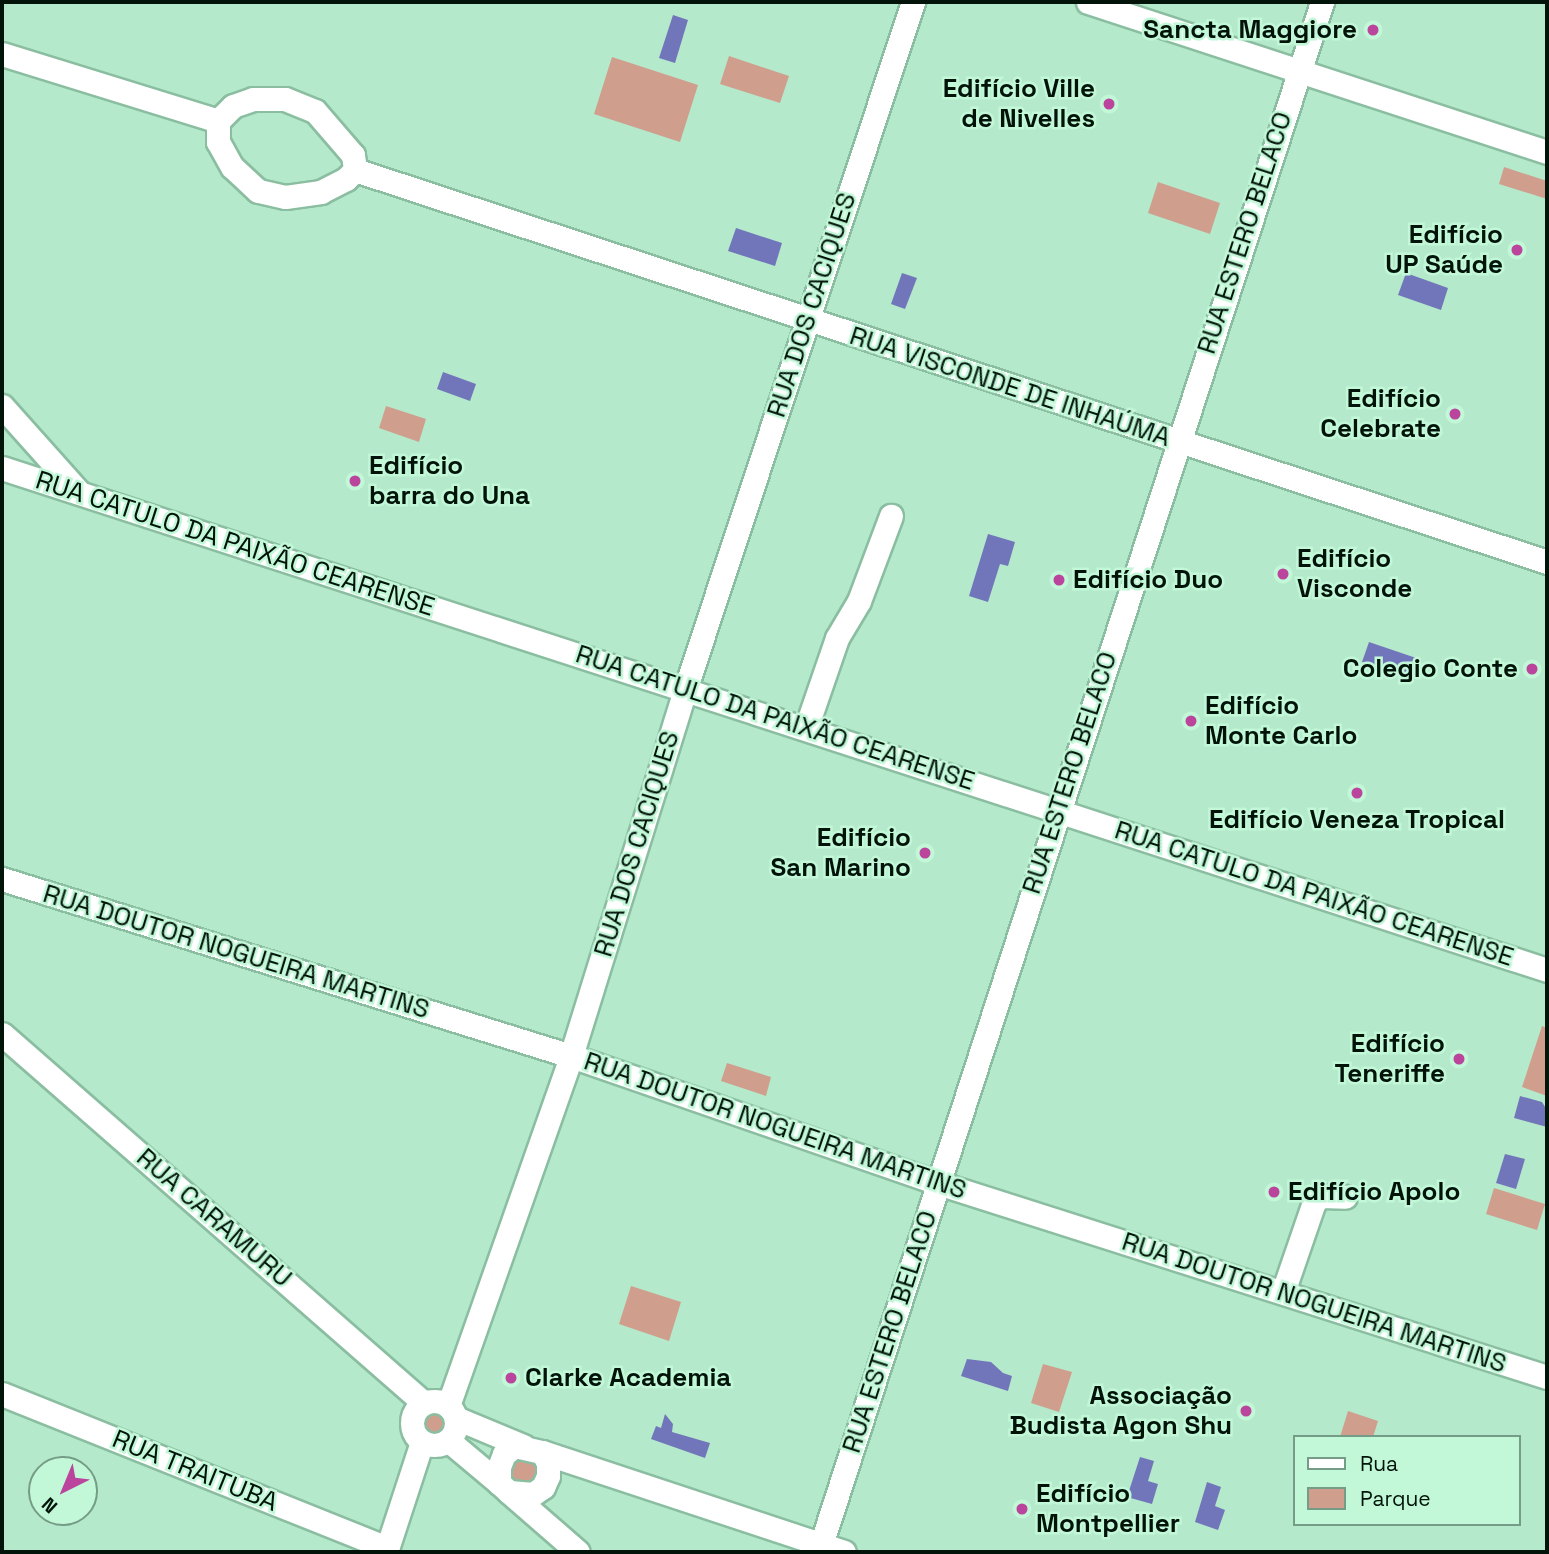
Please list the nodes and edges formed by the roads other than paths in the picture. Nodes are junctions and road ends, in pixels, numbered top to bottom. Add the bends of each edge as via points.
1 (913, 2) edge
2 (1088, 2) edge
3 (1322, 2) edge
4 (2, 54) edge
5 (1298, 71) junction
6 (218, 121) junction
7 (1545, 145) edge
8 (355, 170) junction
9 (807, 320) junction
10 (2, 406) edge
11 (1177, 442) junction
12 (2, 468) edge
13 (80, 493) junction
14 (891, 516) dead end
15 (1547, 562) edge
16 (685, 690) junction
17 (806, 728) junction
18 (1058, 810) junction
19 (2, 879) edge
20 (1547, 970) edge
21 (2, 1034) edge
22 (571, 1056) junction
23 (938, 1183) junction
24 (1345, 1198) dead end
25 (1283, 1292) junction
26 (1547, 1377) edge
27 (2, 1394) edge
28 (424, 1403) junction
29 (452, 1412) junction
30 (449, 1441) junction
31 (422, 1442) junction
32 (533, 1449) junction
33 (504, 1488) junction
34 (821, 1545) junction
35 (387, 1550) edge
36 (578, 1552) edge
37 (844, 1552) edge

1 - 9 street, RUA DOS CACIQUES
2 - 5 street
3 - 5 street, RUA ESTERO BELACO
4 - 6 street
5 - 7 street
5 - 11 street, RUA ESTERO BELACO
6 - 8 street via 233,106 253,99 285,99 315,111 335,130 352,155
6 - 8 street via 218,142 232,167 258,191 285,197 321,192
8 - 9 street, RUA VISCONDE DE INHAÚMA
9 - 11 street, RUA VISCONDE DE INHAÚMA
9 - 16 street, RUA DOS CACIQUES
10 - 13 street
11 - 15 street, RUA VISCONDE DE INHAÚMA
11 - 18 street, RUA ESTERO BELACO
12 - 13 street, RUA CATULO DA PAIXÃO CEARENSE
13 - 16 street, RUA CATULO DA PAIXÃO CEARENSE
14 - 17 street via 859,601 837,638
16 - 17 street, RUA CATULO DA PAIXÃO CEARENSE
16 - 22 street, RUA DOS CACIQUES
17 - 18 street, RUA CATULO DA PAIXÃO CEARENSE
18 - 20 street, RUA CATULO DA PAIXÃO CEARENSE
18 - 23 street, RUA ESTERO BELACO
19 - 22 street, RUA DOUTOR NOGUEIRA MARTINS
21 - 28 street, RUA CARAMURU
22 - 23 street, RUA DOUTOR NOGUEIRA MARTINS
22 - 29 street, RUA DOS CACIQUES
23 - 25 street, RUA DOUTOR NOGUEIRA MARTINS
23 - 34 street, RUA ESTERO BELACO
24 - 25 street via 1321,1196 1312,1206
25 - 26 street, RUA DOUTOR NOGUEIRA MARTINS
27 - 35 street, RUA TRAITUBA
28 - 29 street via 441,1402
28 - 31 street via 412,1417 412,1427
29 - 30 street via 454,1433
29 - 32 street
30 - 31 street via 431,1446
30 - 33 street
31 - 35 street
32 - 33 street via 515,1446 504,1454 499,1467
32 - 33 street via 548,1463 543,1487 533,1494
32 - 34 street
33 - 36 street
34 - 37 street

